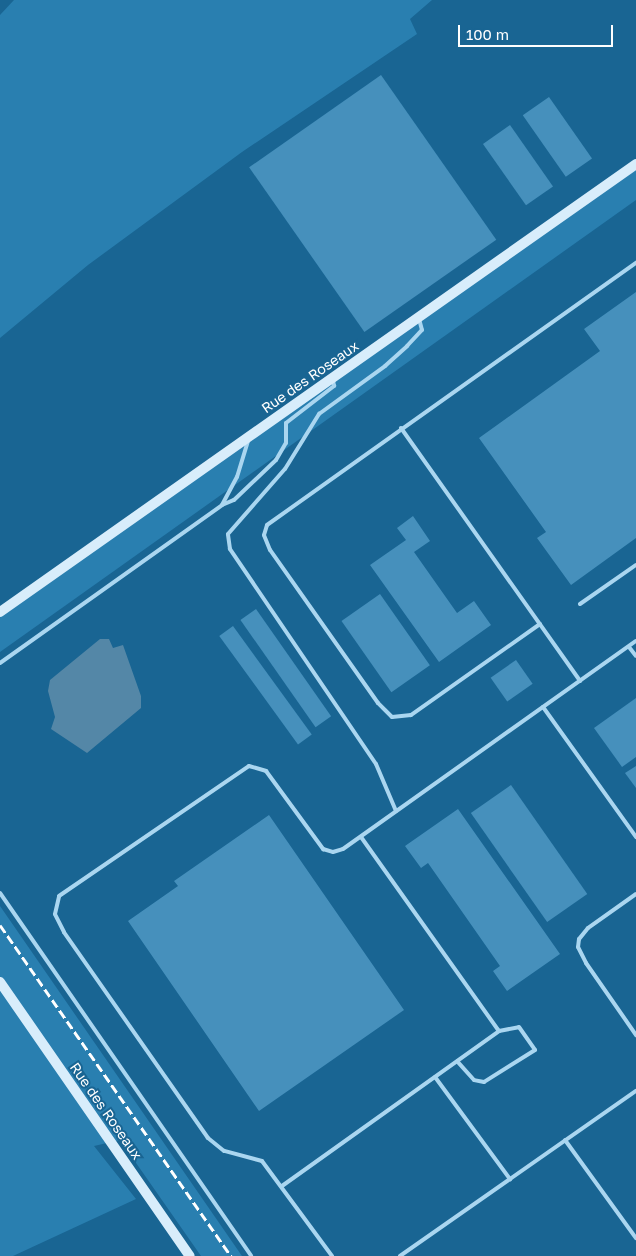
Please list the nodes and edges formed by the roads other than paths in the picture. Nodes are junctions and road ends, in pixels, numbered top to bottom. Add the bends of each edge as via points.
1 (636, 164) edge
2 (636, 262) edge
3 (418, 317) junction
4 (332, 378) junction
5 (401, 428) junction
6 (249, 436) junction
7 (222, 505) junction
8 (634, 566) edge
9 (636, 572) edge
10 (580, 604) dead end
11 (0, 612) edge
12 (540, 624) junction
13 (636, 642) edge
14 (628, 647) junction
15 (636, 656) edge
16 (0, 663) edge
17 (580, 681) junction
18 (543, 707) junction
19 (396, 811) junction
20 (361, 837) junction
21 (636, 837) edge
22 (0, 893) edge
23 (636, 894) edge
24 (0, 982) edge
25 (499, 1031) junction
26 (636, 1035) edge
27 (457, 1061) junction
28 (435, 1077) junction
29 (636, 1091) edge
30 (565, 1140) junction
31 (510, 1179) junction
32 (282, 1186) junction
33 (636, 1238) edge
34 (190, 1256) edge
35 (251, 1256) edge
36 (332, 1256) edge
37 (400, 1256) edge

1 - 3 street, Rue des Roseaux
2 - 5 lane
3 - 4 street, Rue des Roseaux
3 - 19 lane via 422,330 385,366 319,414 285,469 228,534 230,549 376,764
4 - 6 street, Rue des Roseaux
4 - 7 lane via 334,386 286,423 286,442 276,460 234,500
5 - 12 lane
5 - 12 lane via 274,517 264,535 270,550 372,695 392,717 411,715
6 - 7 lane via 237,477
6 - 11 street, Rue des Roseaux
7 - 16 lane
8 - 9 lane
8 - 10 lane
12 - 17 lane
13 - 14 lane
14 - 15 lane
14 - 17 lane
17 - 18 lane
18 - 19 lane
18 - 21 lane
19 - 20 lane
20 - 25 lane
20 - 32 lane via 338,851 322,849 266,771 249,766 64,892 56,902 55,914 64,932 208,1138 224,1151 262,1161
22 - 35 lane
23 - 26 lane via 588,928 579,939 578,946 586,963
24 - 34 street, Rue des Roseaux
25 - 27 lane
25 - 27 lane via 518,1027 535,1050 484,1082 474,1080
27 - 28 lane
28 - 31 lane
28 - 32 lane
29 - 30 lane
30 - 31 lane
30 - 33 lane
31 - 37 lane
32 - 36 lane

